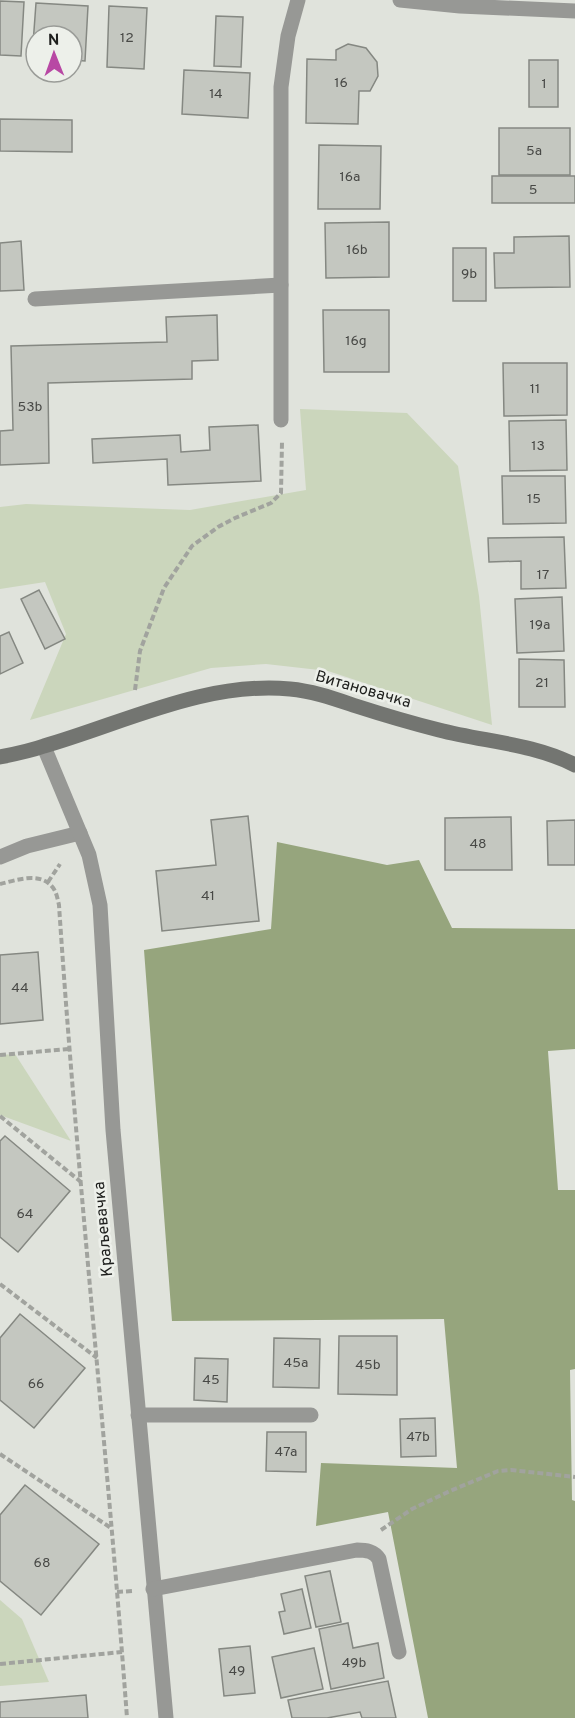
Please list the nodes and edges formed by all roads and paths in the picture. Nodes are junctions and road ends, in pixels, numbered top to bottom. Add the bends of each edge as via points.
1 (298, 0) edge
2 (400, 0) edge
3 (575, 11) edge
4 (281, 285) junction
5 (35, 299) dead end
6 (281, 420) joint
7 (140, 714) junction
8 (44, 747) junction
9 (0, 757) edge
10 (575, 765) edge
11 (80, 833) junction
12 (0, 857) edge
13 (0, 884) edge
14 (69, 1049) junction
15 (0, 1055) edge
16 (0, 1116) edge
17 (81, 1182) junction
18 (0, 1284) edge
19 (97, 1358) junction
20 (138, 1415) junction
21 (311, 1415) dead end
22 (0, 1454) edge
23 (575, 1477) edge
24 (112, 1529) junction
25 (368, 1551) junction
26 (153, 1589) junction
27 (122, 1652) junction
28 (399, 1652) dead end
29 (0, 1664) edge
30 (127, 1718) edge
31 (166, 1718) edge

1 - 4 street via 281,87
2 - 3 street
4 - 5 street
4 - 6 street
6 - 7 path via 281,494 271,503 218,527 192,546 164,588 140,651 135,689
7 - 8 street, Витановачка
7 - 10 street, Витановачка via 216,693 264,687 293,689 464,737 518,745
8 - 9 street, Витановачка
8 - 11 street, Краљевачка
11 - 12 street
11 - 20 street, Краљевачка via 100,905 113,1130
13 - 14 path via 33,877 48,882 55,890
14 - 15 path
14 - 17 path
16 - 17 path
17 - 19 path
18 - 19 path
19 - 24 path
20 - 21 street
20 - 26 street, Краљевачка
22 - 24 path
23 - 25 path via 498,1472 412,1509 379,1531
24 - 27 path
25 - 26 street
25 - 28 street via 378,1559
26 - 31 street, Краљевачка
27 - 29 path
27 - 30 path

